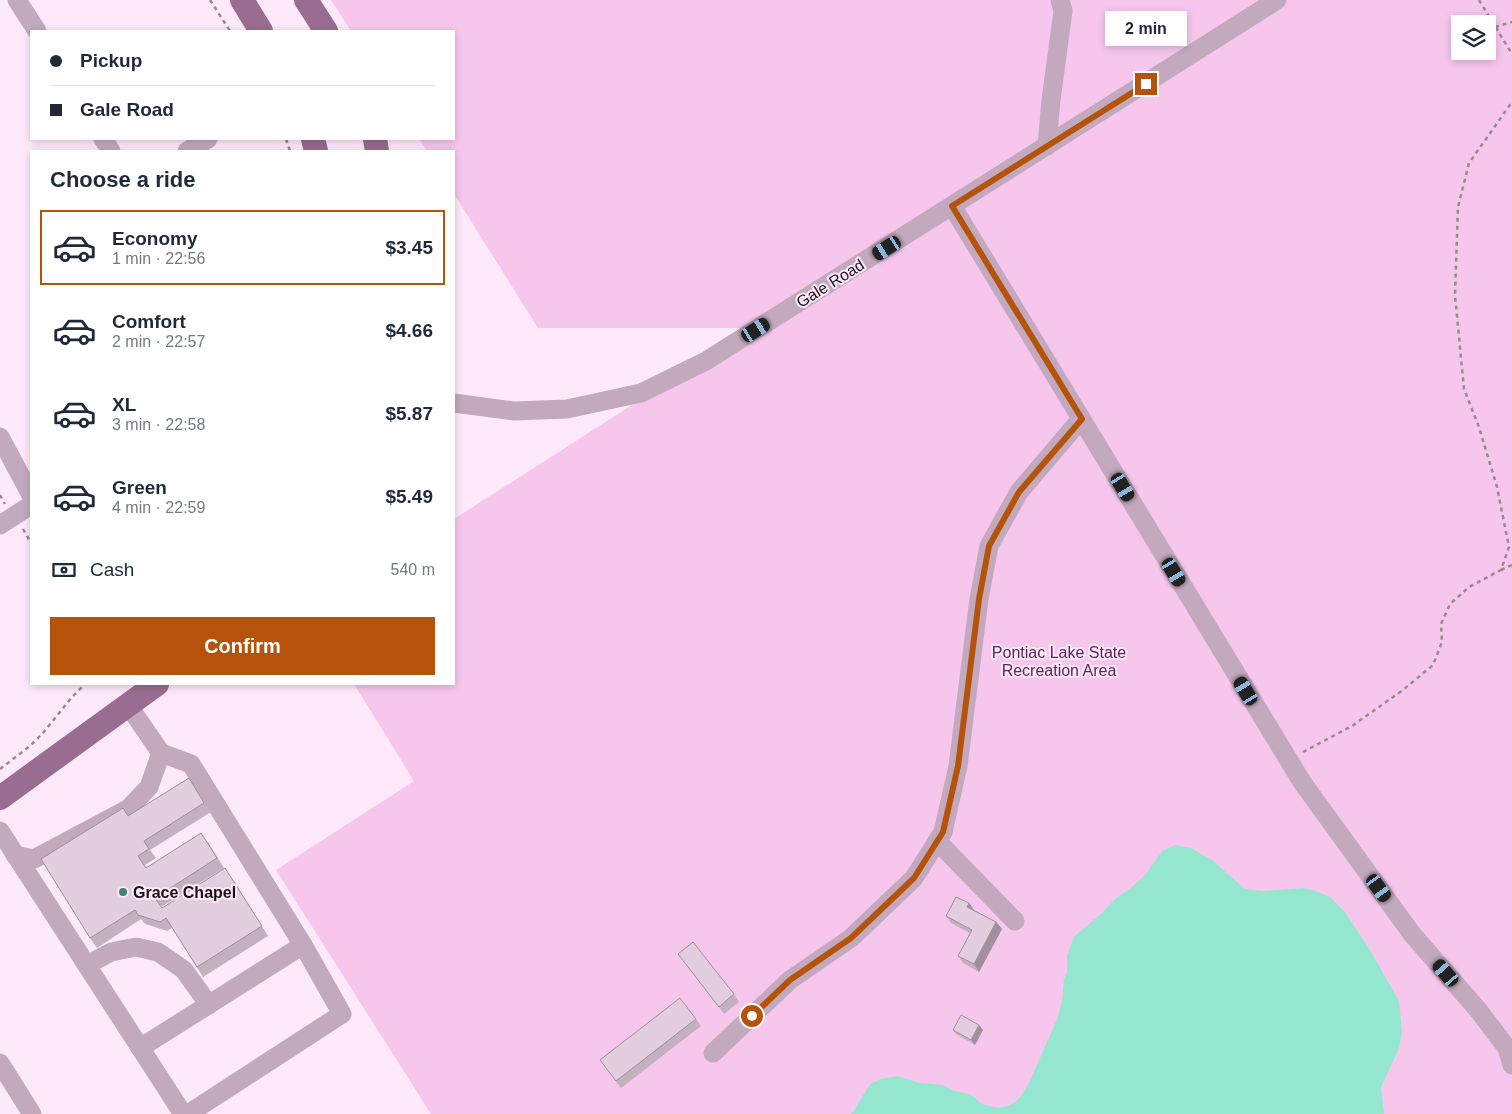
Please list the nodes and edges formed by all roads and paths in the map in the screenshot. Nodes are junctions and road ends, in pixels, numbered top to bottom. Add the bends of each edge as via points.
1 (18, 0) edge
2 (210, 0) edge
3 (242, 0) edge
4 (291, 0) edge
5 (306, 0) edge
6 (1277, 0) edge
7 (1479, 0) edge
8 (1065, 4) edge
9 (1488, 15) edge
10 (1512, 22) edge
11 (1496, 27) edge
12 (1496, 29) edge
13 (36, 30) edge
14 (229, 30) edge
15 (260, 30) edge
16 (308, 30) edge
17 (325, 30) edge
18 (1512, 54) edge
19 (1512, 102) edge
20 (206, 140) edge
21 (1047, 146) junction
22 (189, 150) edge
23 (952, 206) junction
24 (455, 403) edge
25 (1082, 419) junction
26 (0, 437) edge
27 (30, 493) edge
28 (30, 506) edge
29 (0, 525) edge
30 (1512, 565) edge
31 (1502, 570) junction
32 (84, 685) edge
33 (156, 685) edge
34 (128, 705) junction
35 (160, 752) junction
36 (1288, 759) junction
37 (0, 769) edge
38 (0, 798) edge
39 (0, 831) edge
40 (937, 842) junction
41 (15, 854) junction
42 (1015, 921) dead end
43 (303, 945) junction
44 (87, 965) junction
45 (209, 1005) junction
46 (140, 1048) junction
47 (713, 1053) dead end
48 (0, 1063) edge
49 (1512, 1065) edge
50 (32, 1114) edge
51 (183, 1114) edge
52 (188, 1114) edge

1 - 13 street
2 - 14 path
3 - 15 main road
4 - 16 main road
5 - 17 main road
6 - 21 street, Gale Road
7 - 9 path
8 - 21 street
10 - 11 path
12 - 18 path
19 - 31 path via 1469,163 1458,207 1455,295 1464,389 1497,487 1508,547
20 - 22 street
21 - 23 street, Gale Road
23 - 24 street, Gale Road via 706,361 641,393 558,409 514,411
23 - 25 street
25 - 36 street
25 - 40 street via 1019,492 989,546 979,599 958,766 943,832
26 - 27 street
28 - 29 street
30 - 31 path
31 - 36 path via 1469,588 1450,604 1441,624 1442,642 1433,665 1352,726
32 - 37 path via 44,733
33 - 34 main road
34 - 35 street
34 - 38 main road
35 - 41 street via 149,787 128,809 34,859
35 - 43 street via 191,764
36 - 49 street via 1412,934 1507,1048
39 - 41 street
40 - 42 street
40 - 47 street via 914,878 851,938 790,980
41 - 44 street
43 - 45 street
43 - 52 street via 342,1014
44 - 45 street via 111,952 136,947 158,952 184,970
44 - 46 street
45 - 46 street
46 - 51 street
48 - 50 street

